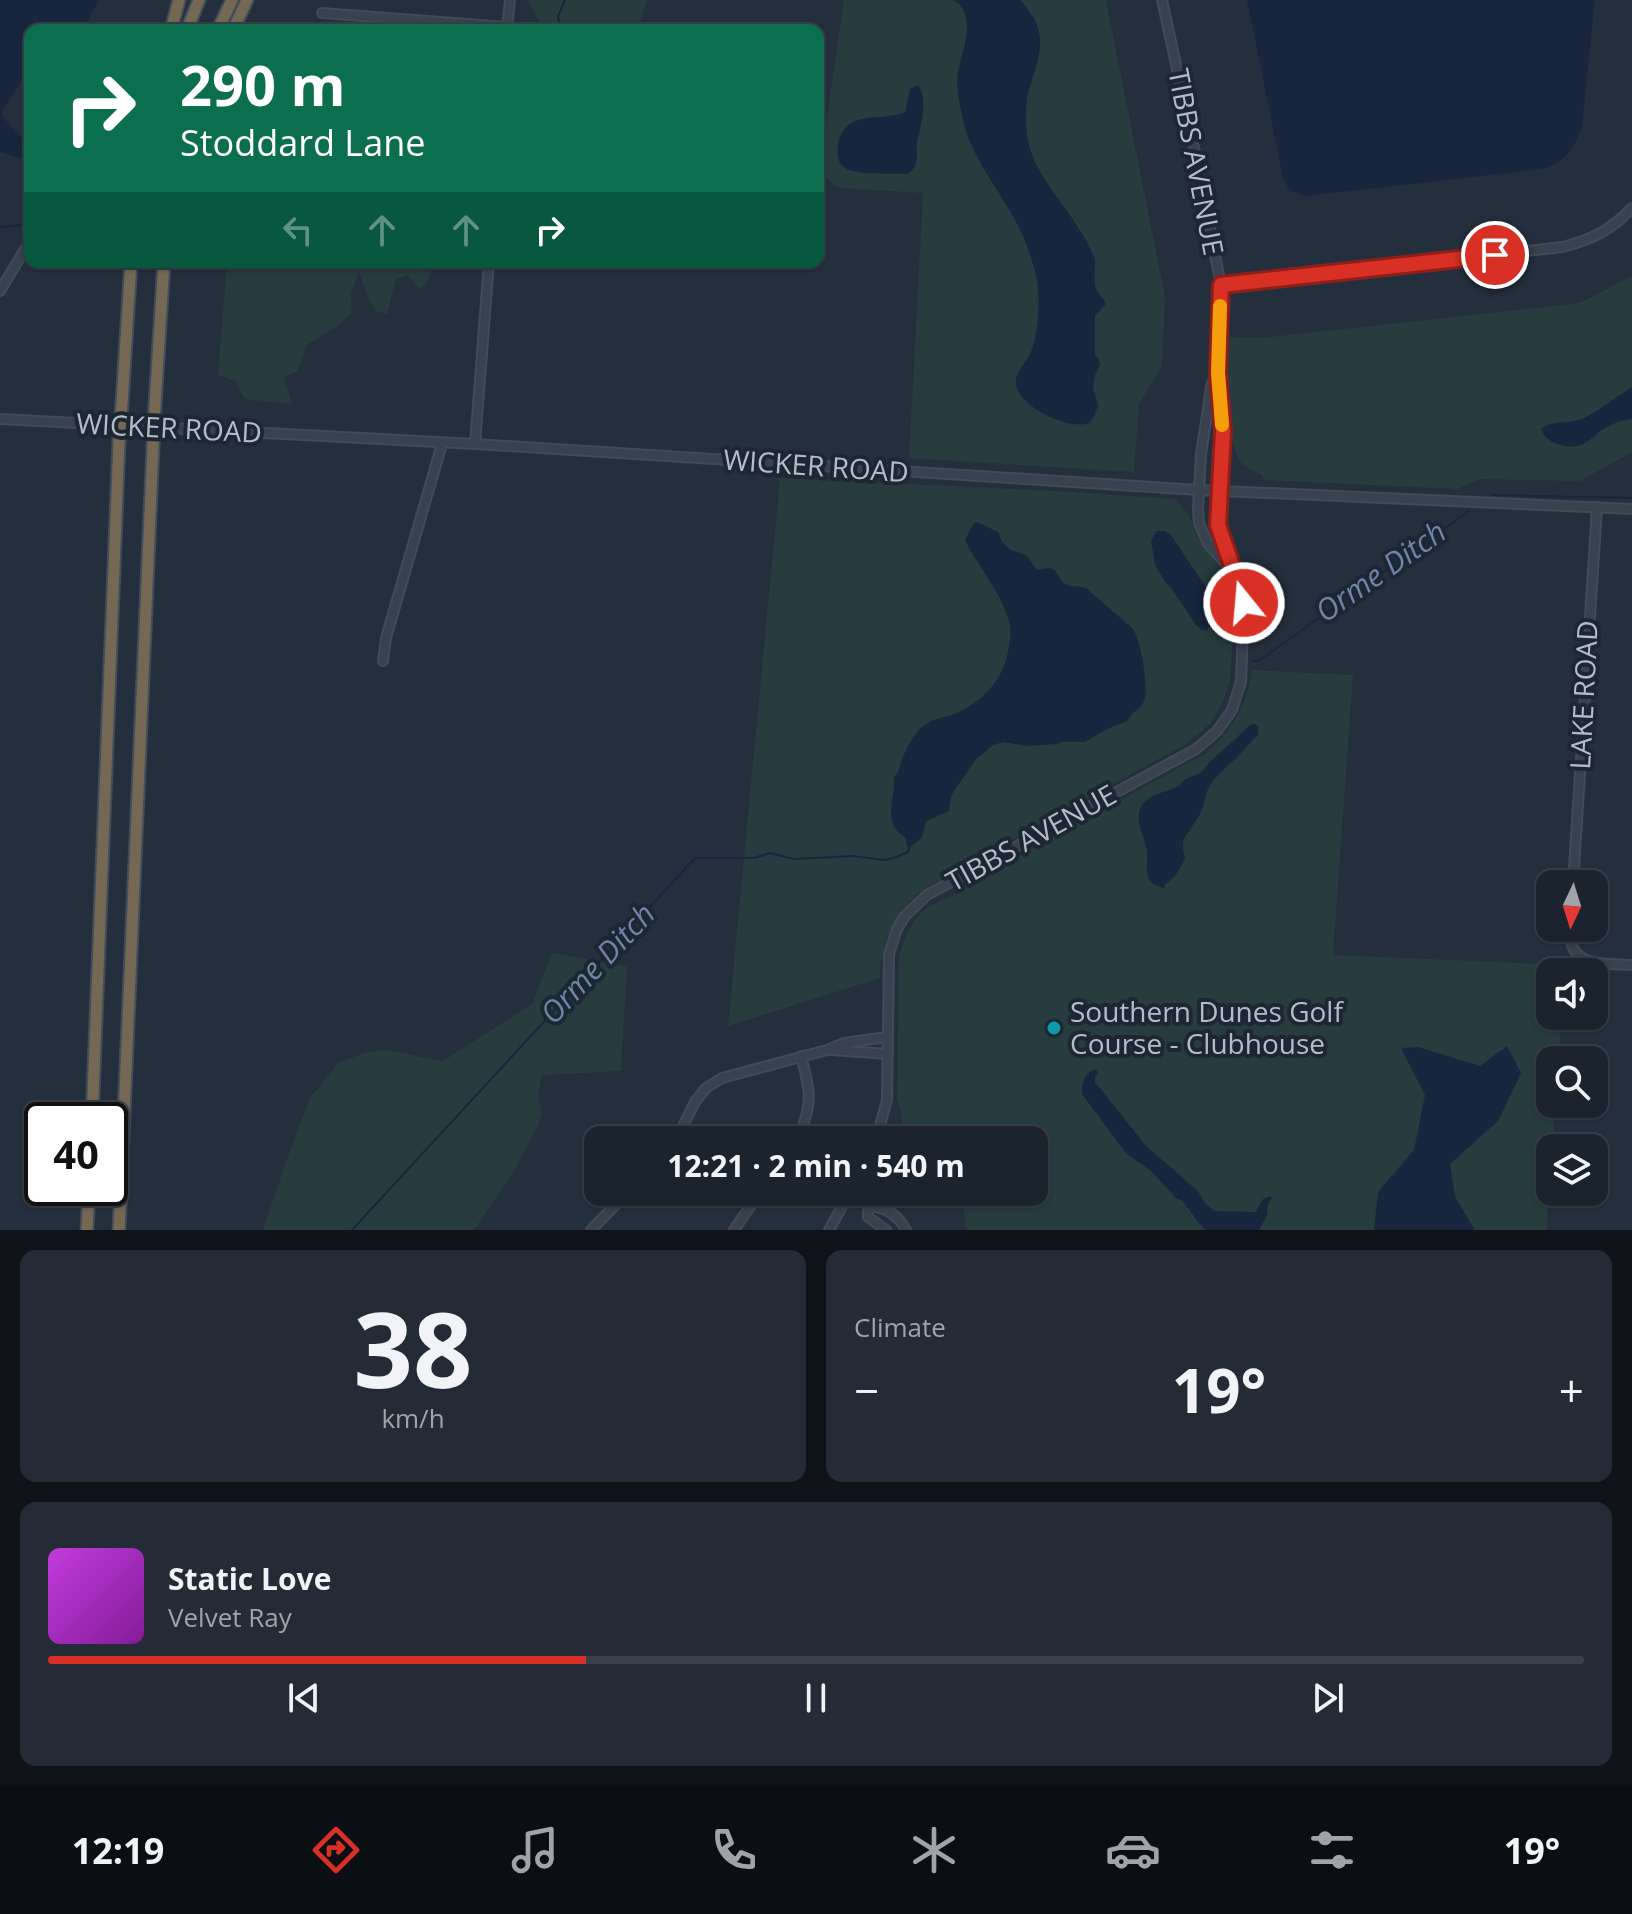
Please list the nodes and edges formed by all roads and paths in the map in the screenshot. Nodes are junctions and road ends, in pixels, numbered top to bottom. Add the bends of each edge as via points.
1 (179, 0) edge
2 (199, 0) edge
3 (232, 0) edge
4 (247, 0) edge
5 (510, 0) edge
6 (1162, 0) edge
7 (322, 13) dead end
8 (173, 24) edge
9 (189, 24) edge
10 (221, 24) edge
11 (236, 24) edge
12 (449, 24) edge
13 (508, 24) edge
14 (1632, 208) edge
15 (24, 251) edge
16 (131, 268) edge
17 (164, 268) edge
18 (489, 268) edge
19 (1221, 285) junction
20 (0, 291) edge
21 (1218, 373) junction
22 (0, 419) edge
23 (442, 444) junction
24 (475, 444) junction
25 (1199, 490) junction
26 (1221, 491) junction
27 (1597, 507) junction
28 (1632, 509) edge
29 (1236, 575) junction
30 (383, 661) dead end
31 (1574, 870) edge
32 (1571, 942) edge
33 (1632, 965) edge
34 (887, 1037) junction
35 (827, 1050) junction
36 (888, 1054) junction
37 (801, 1056) junction
38 (93, 1102) edge
39 (683, 1126) edge
40 (802, 1126) edge
41 (880, 1126) edge
42 (88, 1206) edge
43 (614, 1206) edge
44 (750, 1206) edge
45 (842, 1206) edge
46 (87, 1230) edge
47 (119, 1230) edge
48 (591, 1230) edge
49 (734, 1230) edge
50 (829, 1230) edge
51 (886, 1230) edge
52 (906, 1230) edge

1 - 8 highway
2 - 9 highway
3 - 10 highway
4 - 11 highway
5 - 13 street
6 - 19 street, TIBBS AVENUE
7 - 12 street
14 - 19 street via 1603,233 1563,247
15 - 20 street
16 - 38 highway, bridge
17 - 47 highway, bridge
18 - 24 street
19 - 21 street, TIBBS AVENUE
21 - 25 street, TIBBS AVENUE via 1211,386
21 - 26 street, TIBBS AVENUE
22 - 23 street, WICKER ROAD
23 - 24 street, WICKER ROAD
23 - 30 street
24 - 25 street, WICKER ROAD
25 - 26 street, WICKER ROAD
25 - 29 street, TIBBS AVENUE via 1202,532
26 - 27 street, WICKER ROAD
26 - 29 street, TIBBS AVENUE via 1218,525
27 - 28 street, WICKER ROAD
27 - 31 street, LAKE ROAD
29 - 34 street, TIBBS AVENUE via 1244,603 1241,682 1232,710 1217,731 1196,749 916,904 897,929 889,954
32 - 33 street via 1587,961
34 - 35 street
34 - 36 street, TIBBS AVENUE
35 - 36 street
35 - 37 street
36 - 41 street, TIBBS AVENUE via 887,1100
37 - 39 street via 722,1078 706,1088
37 - 40 street via 809,1086
42 - 46 highway
43 - 48 street
44 - 49 street
45 - 50 street
51 - 52 street via 868,1217 873,1206 902,1221

